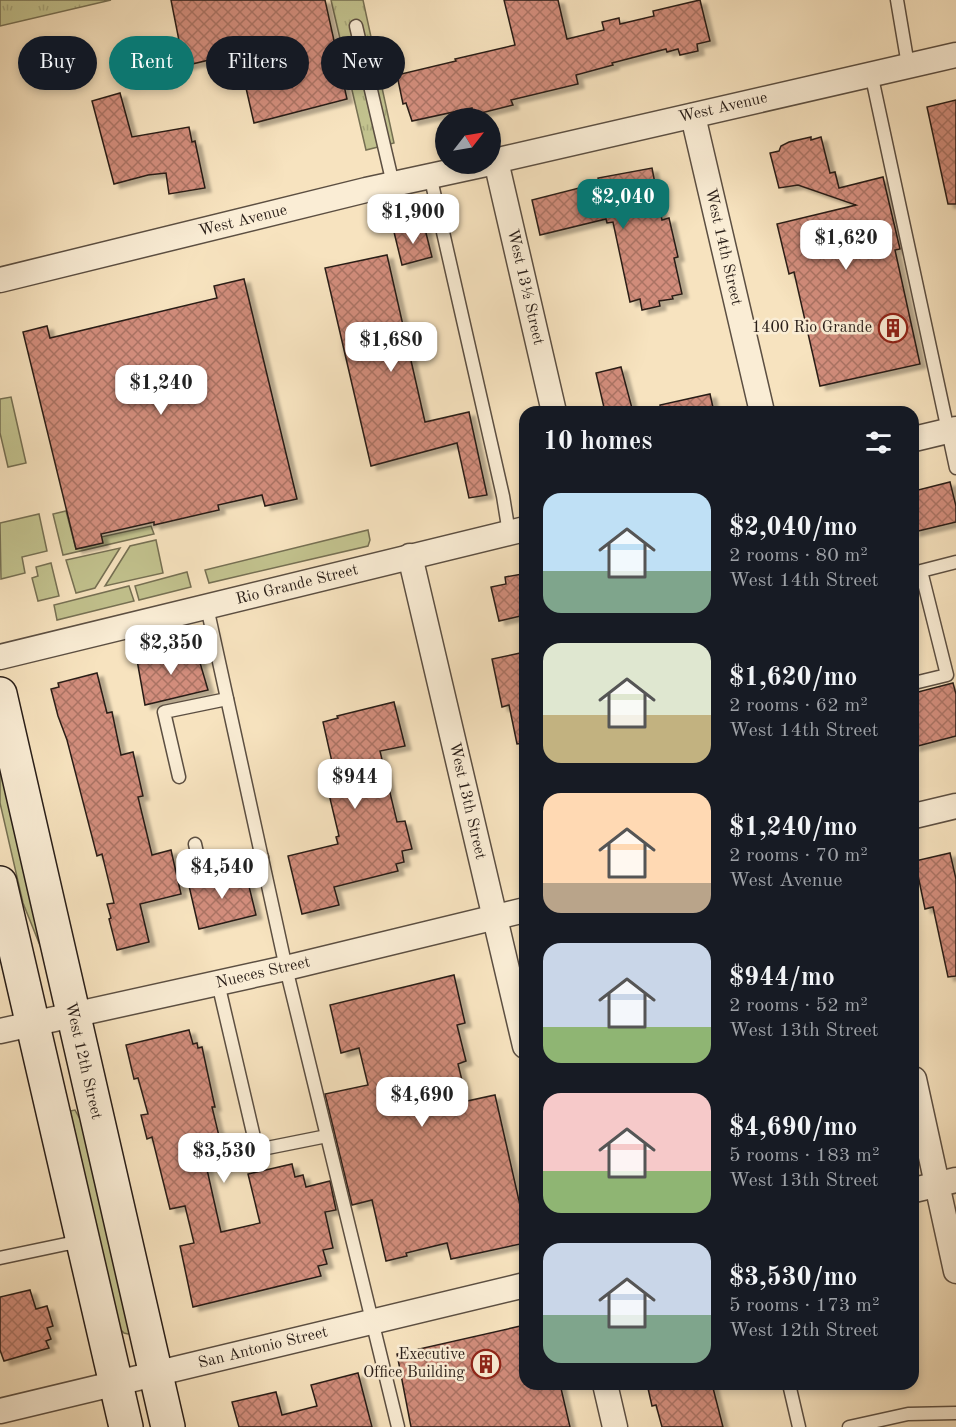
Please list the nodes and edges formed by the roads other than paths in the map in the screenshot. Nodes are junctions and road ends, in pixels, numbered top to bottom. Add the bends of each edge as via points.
1 (897, 0) edge
2 (356, 26) dead end
3 (956, 55) edge
4 (908, 65) junction
5 (871, 73) junction
6 (693, 116) junction
7 (501, 160) edge
8 (435, 174) edge
9 (494, 174) edge
10 (430, 175) junction
11 (393, 184) junction
12 (0, 280) edge
13 (552, 406) edge
14 (761, 406) edge
15 (952, 430) edge
16 (919, 438) edge
17 (956, 468) edge
18 (517, 531) edge
19 (410, 556) junction
20 (956, 562) edge
21 (207, 607) junction
22 (0, 657) edge
23 (919, 682) edge
24 (0, 694) edge
25 (227, 699) junction
26 (179, 777) dead end
27 (956, 806) edge
28 (919, 815) edge
29 (195, 844) dead end
30 (262, 857) junction
31 (0, 883) edge
32 (519, 911) edge
33 (495, 917) junction
34 (8, 953) edge
35 (286, 968) junction
36 (218, 982) junction
37 (72, 1014) junction
38 (519, 1020) edge
39 (33, 1023) junction
40 (0, 1031) edge
41 (919, 1104) edge
42 (327, 1136) junction
43 (935, 1184) edge
44 (84, 1243) junction
45 (0, 1258) edge
46 (956, 1271) edge
47 (519, 1286) edge
48 (373, 1321) junction
49 (155, 1375) junction
50 (116, 1384) junction
51 (606, 1390) edge
52 (791, 1390) edge
53 (0, 1412) edge
54 (956, 1413) edge
55 (126, 1427) edge
56 (168, 1427) edge
57 (398, 1427) edge
58 (615, 1427) edge
59 (800, 1427) edge
60 (849, 1427) edge

1 - 4 lane
2 - 11 lane
3 - 4 street, West Avenue
4 - 5 street, West Avenue
5 - 6 street, West Avenue
5 - 15 lane
6 - 7 street, West Avenue
6 - 14 street, West 14th Street
8 - 10 street, West Avenue
9 - 13 street, West 13½ Street
10 - 11 street, West Avenue
10 - 18 lane via 503,496
11 - 12 street, West Avenue
15 - 16 street
15 - 17 lane
18 - 19 street, Rio Grande Street
19 - 21 street, Rio Grande Street
19 - 33 street, West 13th Street
20 - 23 lane via 921,571 947,675
21 - 22 street, Rio Grande Street
21 - 25 lane
24 - 37 main road, West 12th Street
25 - 26 lane via 164,712
25 - 30 lane
27 - 28 street
29 - 30 lane via 201,871
30 - 35 lane
31 - 34 main road
32 - 33 street, Nueces Street
33 - 35 street, Nueces Street
33 - 38 street, West 13th Street
34 - 39 main road
35 - 36 street, Nueces Street
35 - 42 lane
36 - 37 street, Nueces Street
36 - 42 lane via 257,1150
37 - 39 street, Nueces Street
37 - 49 main road, West 12th Street
39 - 40 street, Nueces Street
39 - 44 main road
41 - 43 street
42 - 48 lane
43 - 46 street
44 - 45 lane
44 - 50 main road
47 - 48 street, San Antonio Street
48 - 49 street, San Antonio Street
48 - 57 lane
49 - 50 street, San Antonio Street
49 - 56 main road, West 12th Street
50 - 53 street, San Antonio Street
50 - 55 main road
51 - 58 street
52 - 59 lane
54 - 60 lane via 908,1414

